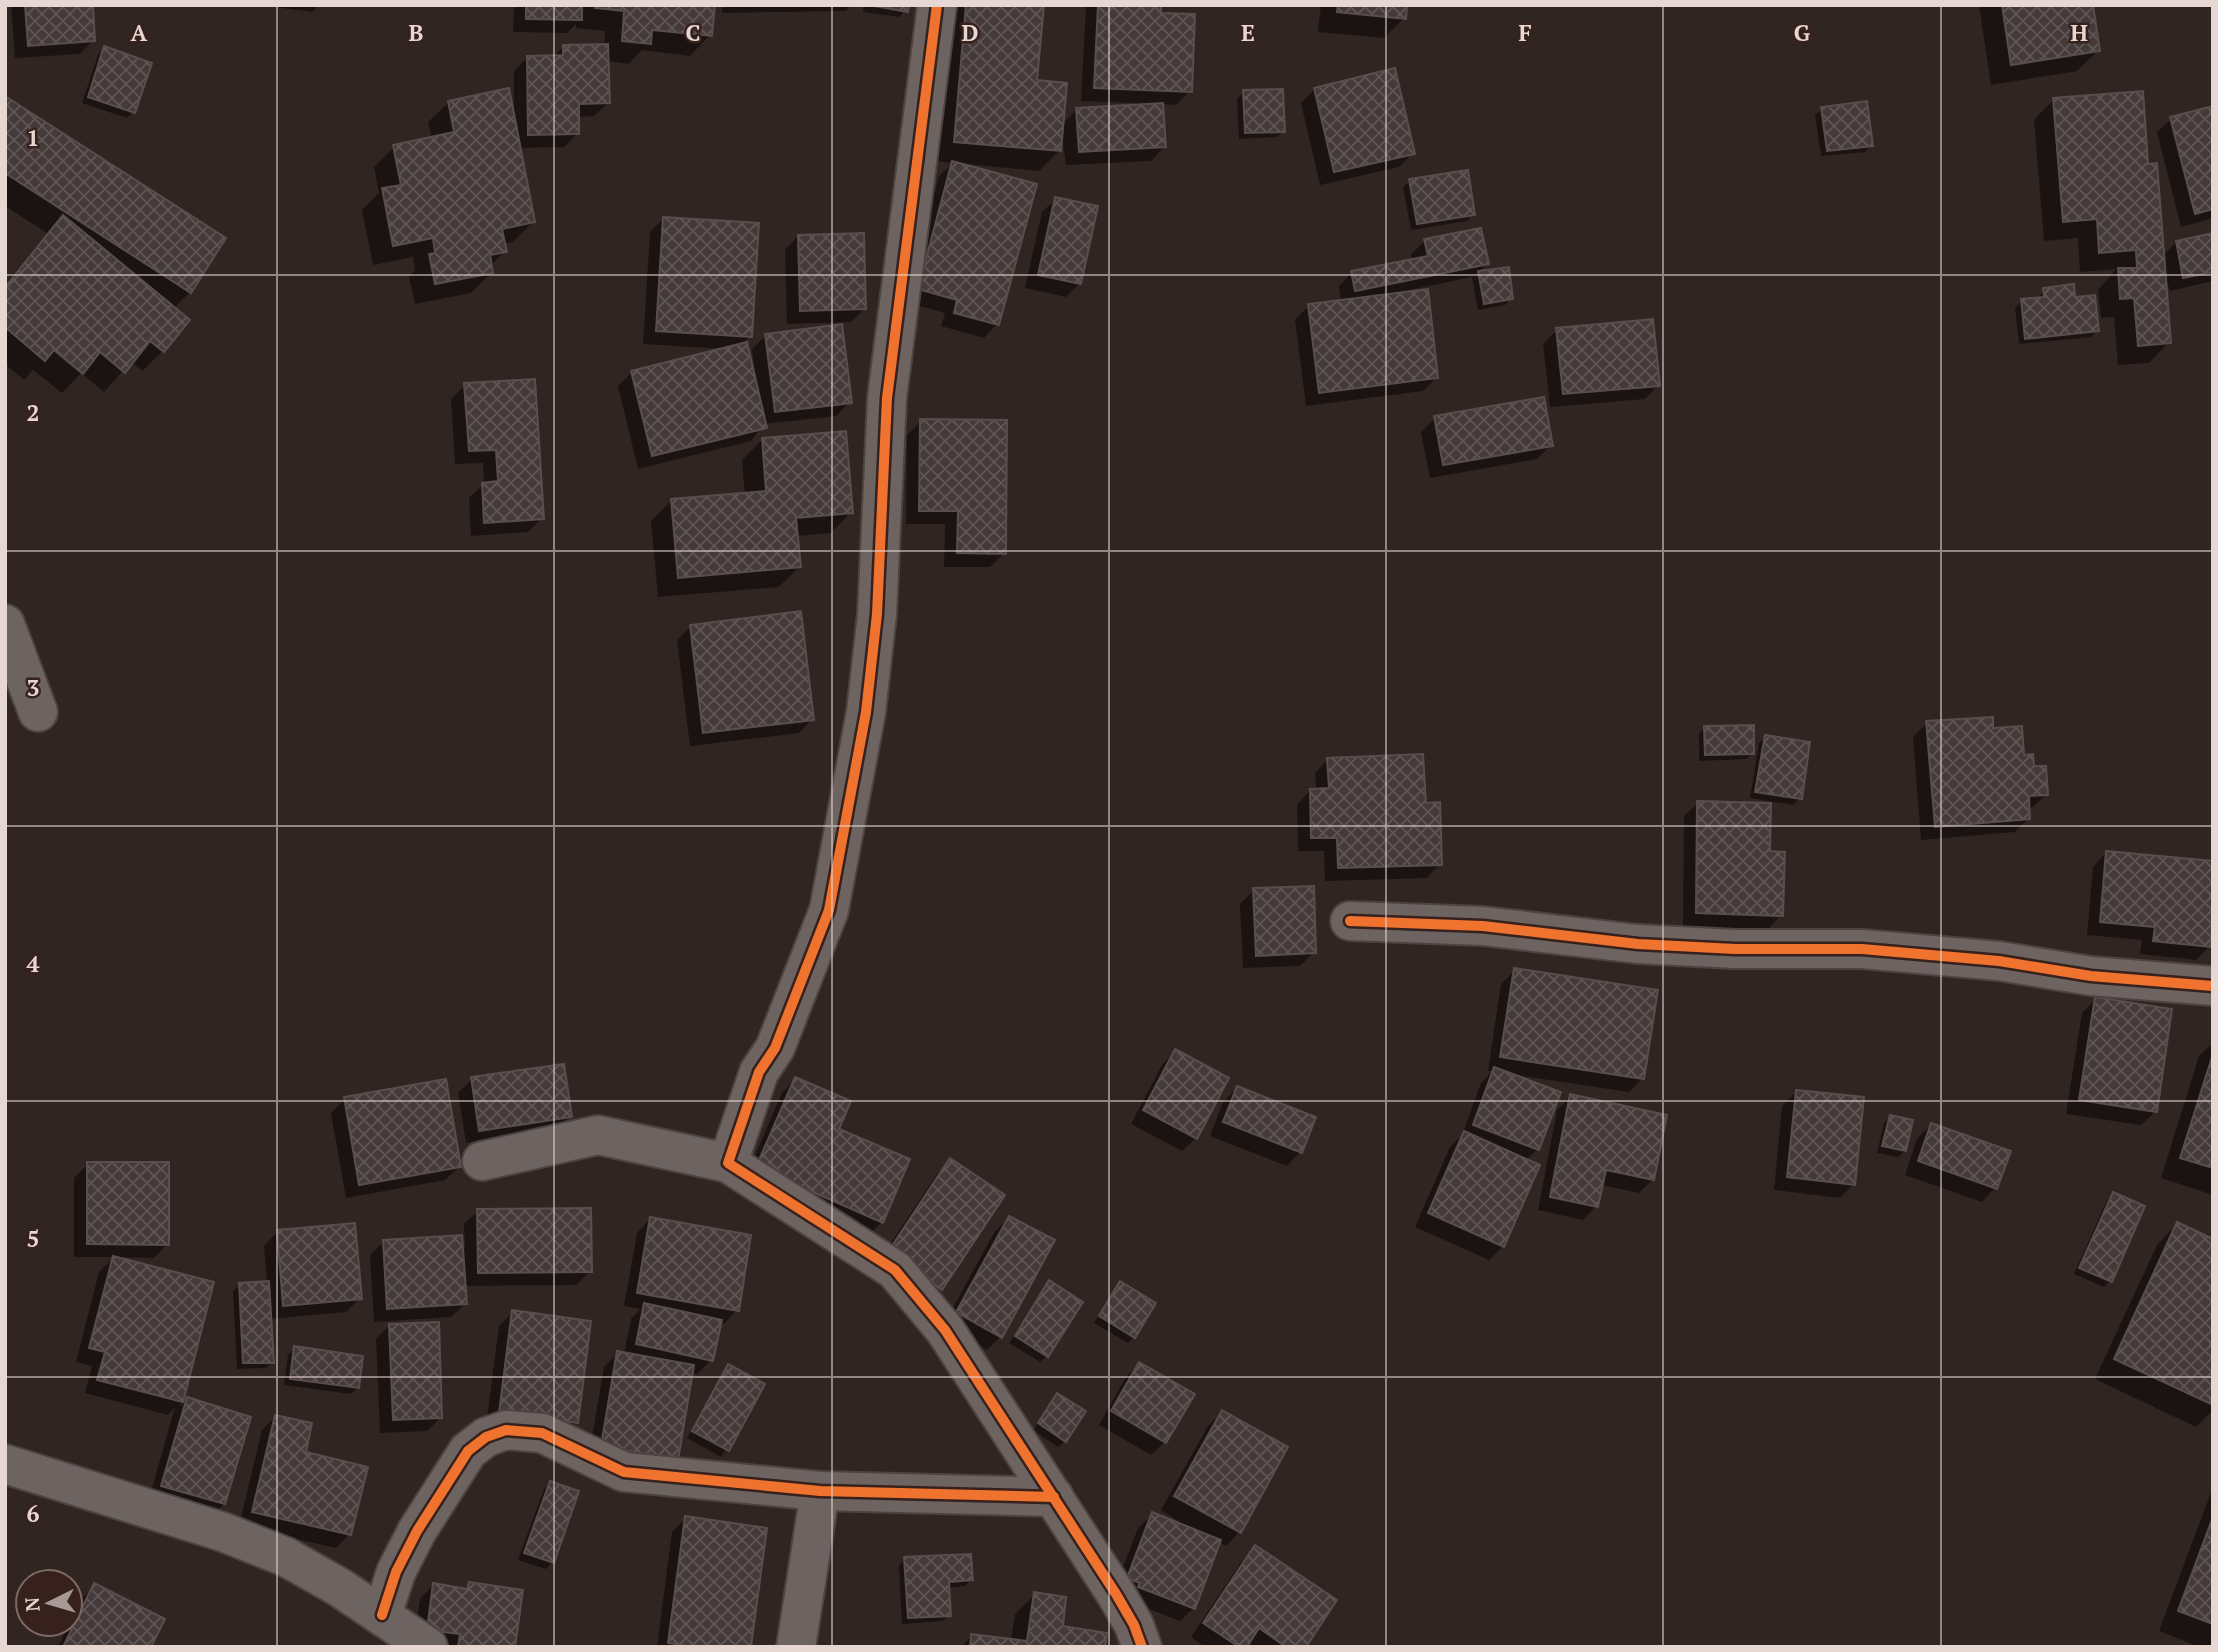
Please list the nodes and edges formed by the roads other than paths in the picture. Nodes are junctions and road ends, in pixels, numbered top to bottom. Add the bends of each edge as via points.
1 (937, 5) edge
2 (5, 624) edge
3 (38, 712) dead end
4 (1350, 921) dead end
5 (2213, 986) edge
6 (482, 1161) dead end
7 (728, 1163) junction
8 (5, 1464) edge
9 (820, 1491) junction
10 (1054, 1497) junction
11 (382, 1615) junction
12 (428, 1647) edge
13 (796, 1647) edge
14 (1142, 1647) edge

1 - 7 street via 887,398 877,614 866,712 829,910 775,1048 760,1072
2 - 3 street
4 - 5 street via 1483,926 1638,944 1861,949
6 - 7 street via 598,1135
7 - 10 street via 895,1270 945,1330
8 - 11 street via 223,1532 286,1557
9 - 10 street
9 - 11 street via 624,1472 542,1433 506,1430 486,1437 468,1451 417,1531 396,1572
9 - 13 street
10 - 14 street via 1122,1604
11 - 12 street

